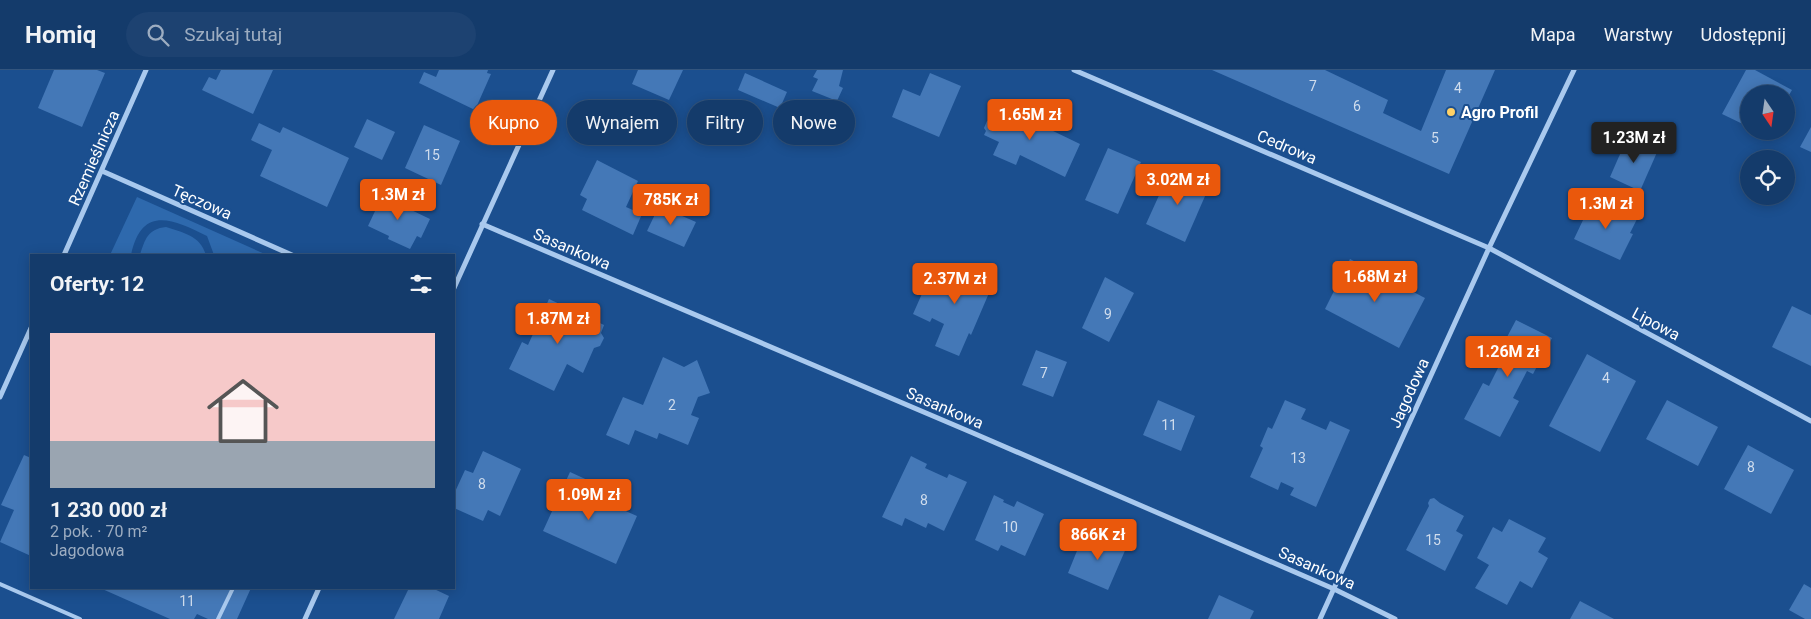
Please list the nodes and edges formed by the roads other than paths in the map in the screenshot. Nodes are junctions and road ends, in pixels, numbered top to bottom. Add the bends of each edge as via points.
1 (146, 70) edge
2 (553, 70) edge
3 (1074, 70) edge
4 (1574, 70) edge
5 (102, 172) junction
6 (482, 224) junction
7 (1489, 248) junction
8 (64, 254) edge
9 (290, 254) edge
10 (455, 286) edge
11 (30, 330) edge
12 (0, 397) edge
13 (1811, 421) edge
14 (0, 584) edge
15 (233, 589) edge
16 (319, 589) edge
17 (1334, 589) junction
18 (80, 619) edge
19 (218, 619) edge
20 (304, 619) edge
21 (1320, 619) edge
22 (1395, 619) edge

1 - 5 street, Rzemieślnicza
2 - 6 street
3 - 7 street, Cedrowa
4 - 7 street, Jagodowa
5 - 8 street, Rzemieślnicza
5 - 9 street, Tęczowa
6 - 10 street
6 - 17 street, Sasankowa
7 - 13 street, Lipowa
7 - 17 street, Jagodowa
11 - 12 street
14 - 18 lane
15 - 19 lane
16 - 20 street
17 - 21 street, Jagodowa
17 - 22 street, Sasankowa

